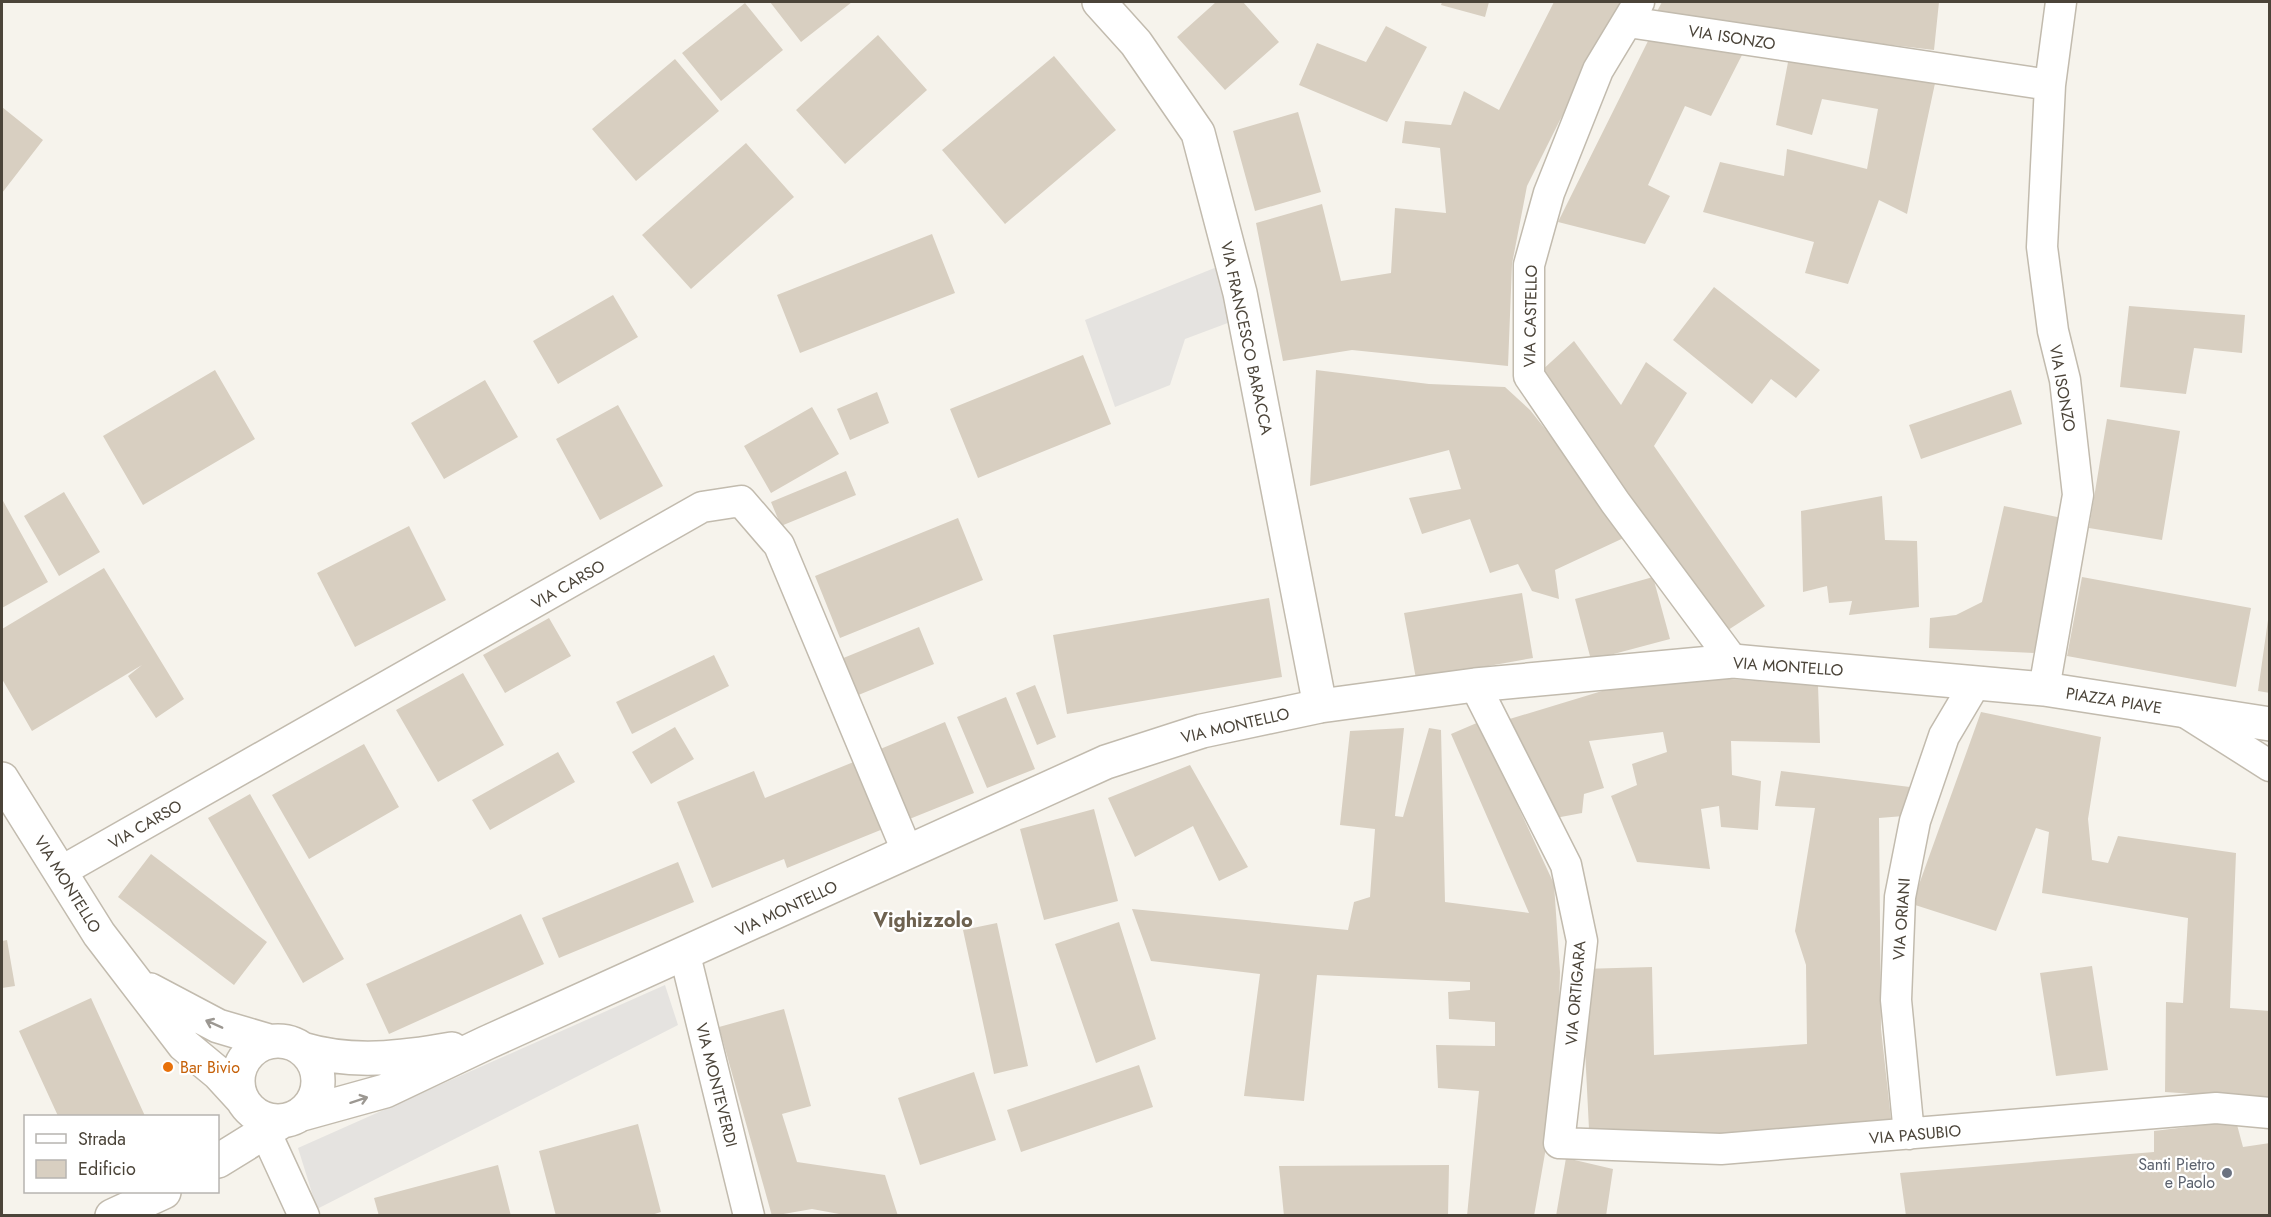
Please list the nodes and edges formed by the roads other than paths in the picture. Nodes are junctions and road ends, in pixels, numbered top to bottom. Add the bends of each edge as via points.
1 (1099, 2) edge
2 (2061, 2) edge
3 (1634, 12) edge
4 (2050, 85) junction
5 (1732, 661) junction
6 (1976, 682) junction
7 (1475, 685) junction
8 (2044, 689) junction
9 (1320, 706) junction
10 (2184, 712) junction
11 (2270, 724) edge
12 (2270, 766) edge
13 (2, 779) edge
14 (907, 852) junction
15 (60, 872) junction
16 (685, 955) junction
17 (140, 984) junction
18 (269, 1041) junction
19 (486, 1043) junction
20 (302, 1049) junction
21 (2270, 1113) edge
22 (270, 1121) junction
23 (1909, 1134) junction
24 (1560, 1143) joint
25 (219, 1160) edge
26 (160, 1193) edge
27 (112, 1215) edge
28 (304, 1215) edge
29 (749, 1215) edge

1 - 9 street, VIA FRANCESCO BARACCA via 1136,43 1198,133 1240,293
2 - 4 street, VIA ISONZO
3 - 4 street, VIA ISONZO
3 - 5 street, VIA CASTELLO via 1598,70 1549,193 1529,265 1529,376 1615,502
4 - 8 street, VIA ISONZO via 2043,247 2053,331 2065,380 2078,495
5 - 6 street, VIA MONTELLO
5 - 7 street, VIA MONTELLO
6 - 8 street, VIA MONTELLO
6 - 23 street, VIA ORIANI via 1944,736 1915,821 1899,897 1896,1000
7 - 9 street, VIA MONTELLO
7 - 24 street, VIA ORTIGARA via 1566,865 1582,941
8 - 10 street, PIAZZA PIAVE
9 - 14 street, VIA MONTELLO via 1202,731 1106,762
10 - 11 street, PIAZZA PIAVE
10 - 12 street, PIAZZA PIAVE
13 - 15 street, VIA MONTELLO
14 - 15 street, VIA CARSO via 779,545 741,501 702,507
14 - 16 street, VIA MONTELLO
15 - 17 street, VIA MONTELLO via 99,934
16 - 19 street, VIA MONTELLO
16 - 29 street, VIA MONTEVERDI
18 -> 17 street, VIA MONTELLO via 218,1026
17 - 22 street, VIA MONTELLO via 184,1045
18 - 20 street via 292,1042
18 - 22 street via 256,1047 241,1065 238,1087
19 - 20 street, VIA MONTELLO via 381,1058 346,1058
22 -> 19 street, VIA MONTELLO via 385,1091
20 - 22 street via 318,1070 315,1099
21 - 23 street, VIA PASUBIO via 2216,1108
22 - 25 street via 230,1140
22 - 28 street
23 - 24 street, VIA PASUBIO via 1721,1149
26 - 27 street

